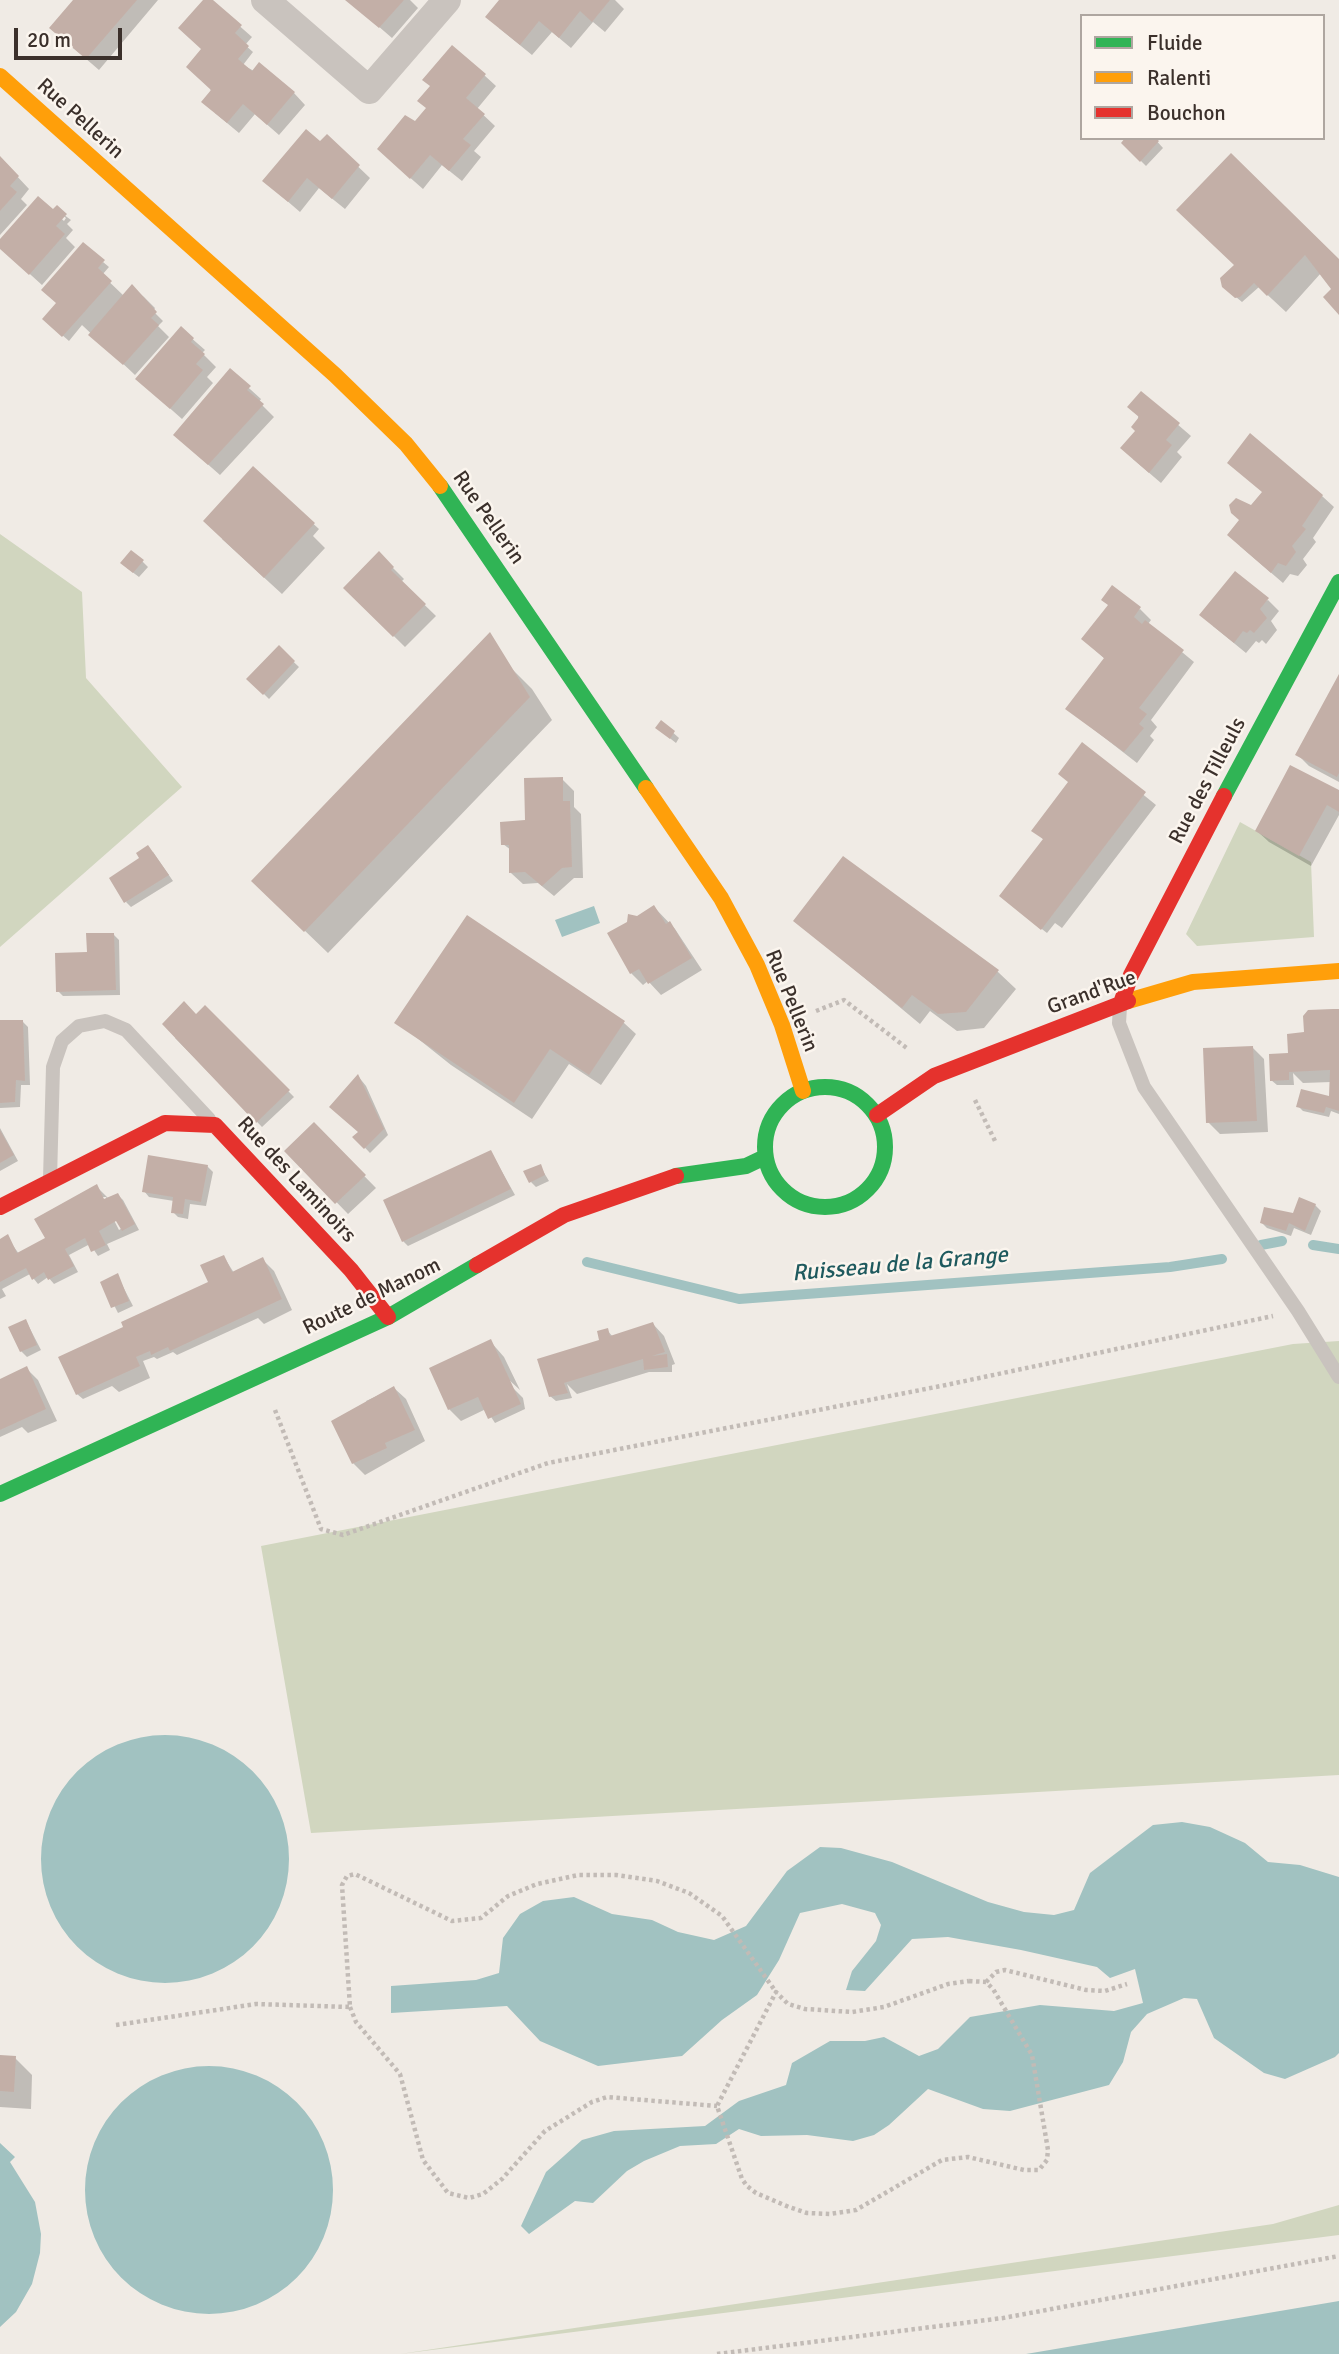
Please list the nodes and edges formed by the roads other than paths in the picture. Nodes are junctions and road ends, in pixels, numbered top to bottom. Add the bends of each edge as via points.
1 (265, 0) edge
2 (447, 0) edge
3 (0, 76) edge
4 (1339, 582) edge
5 (1339, 971) edge
6 (1121, 1003) junction
7 (803, 1091) junction
8 (877, 1115) junction
9 (215, 1125) junction
10 (765, 1157) junction
11 (50, 1180) junction
12 (0, 1207) edge
13 (388, 1317) junction
14 (1339, 1377) edge
15 (0, 1494) edge

1 - 2 street via 369,90
3 - 7 street, Rue Pellerin via 335,375 406,444 448,495 722,898 757,965
4 - 6 street, Rue des Tilleuls via 1161,916
5 - 6 street, Grand'Rue via 1193,982
6 - 8 street, Grand'Rue via 934,1076
6 - 14 lane via 1119,1023 1144,1087
7 - 8 street via 844,1089
7 - 10 street via 773,1117
8 - 10 street via 886,1152 881,1171 856,1200 838,1207 818,1208 799,1202 783,1191
9 - 11 street, Rue des Laminoirs via 165,1123
9 - 11 lane via 126,1030 105,1021 79,1026 62,1041 53,1067
9 - 13 street, Rue des Laminoirs via 351,1269
10 - 13 street, Route de Manom via 746,1166 664,1178 594,1202
11 - 12 street, Rue des Laminoirs
13 - 15 street, Route de Manom

